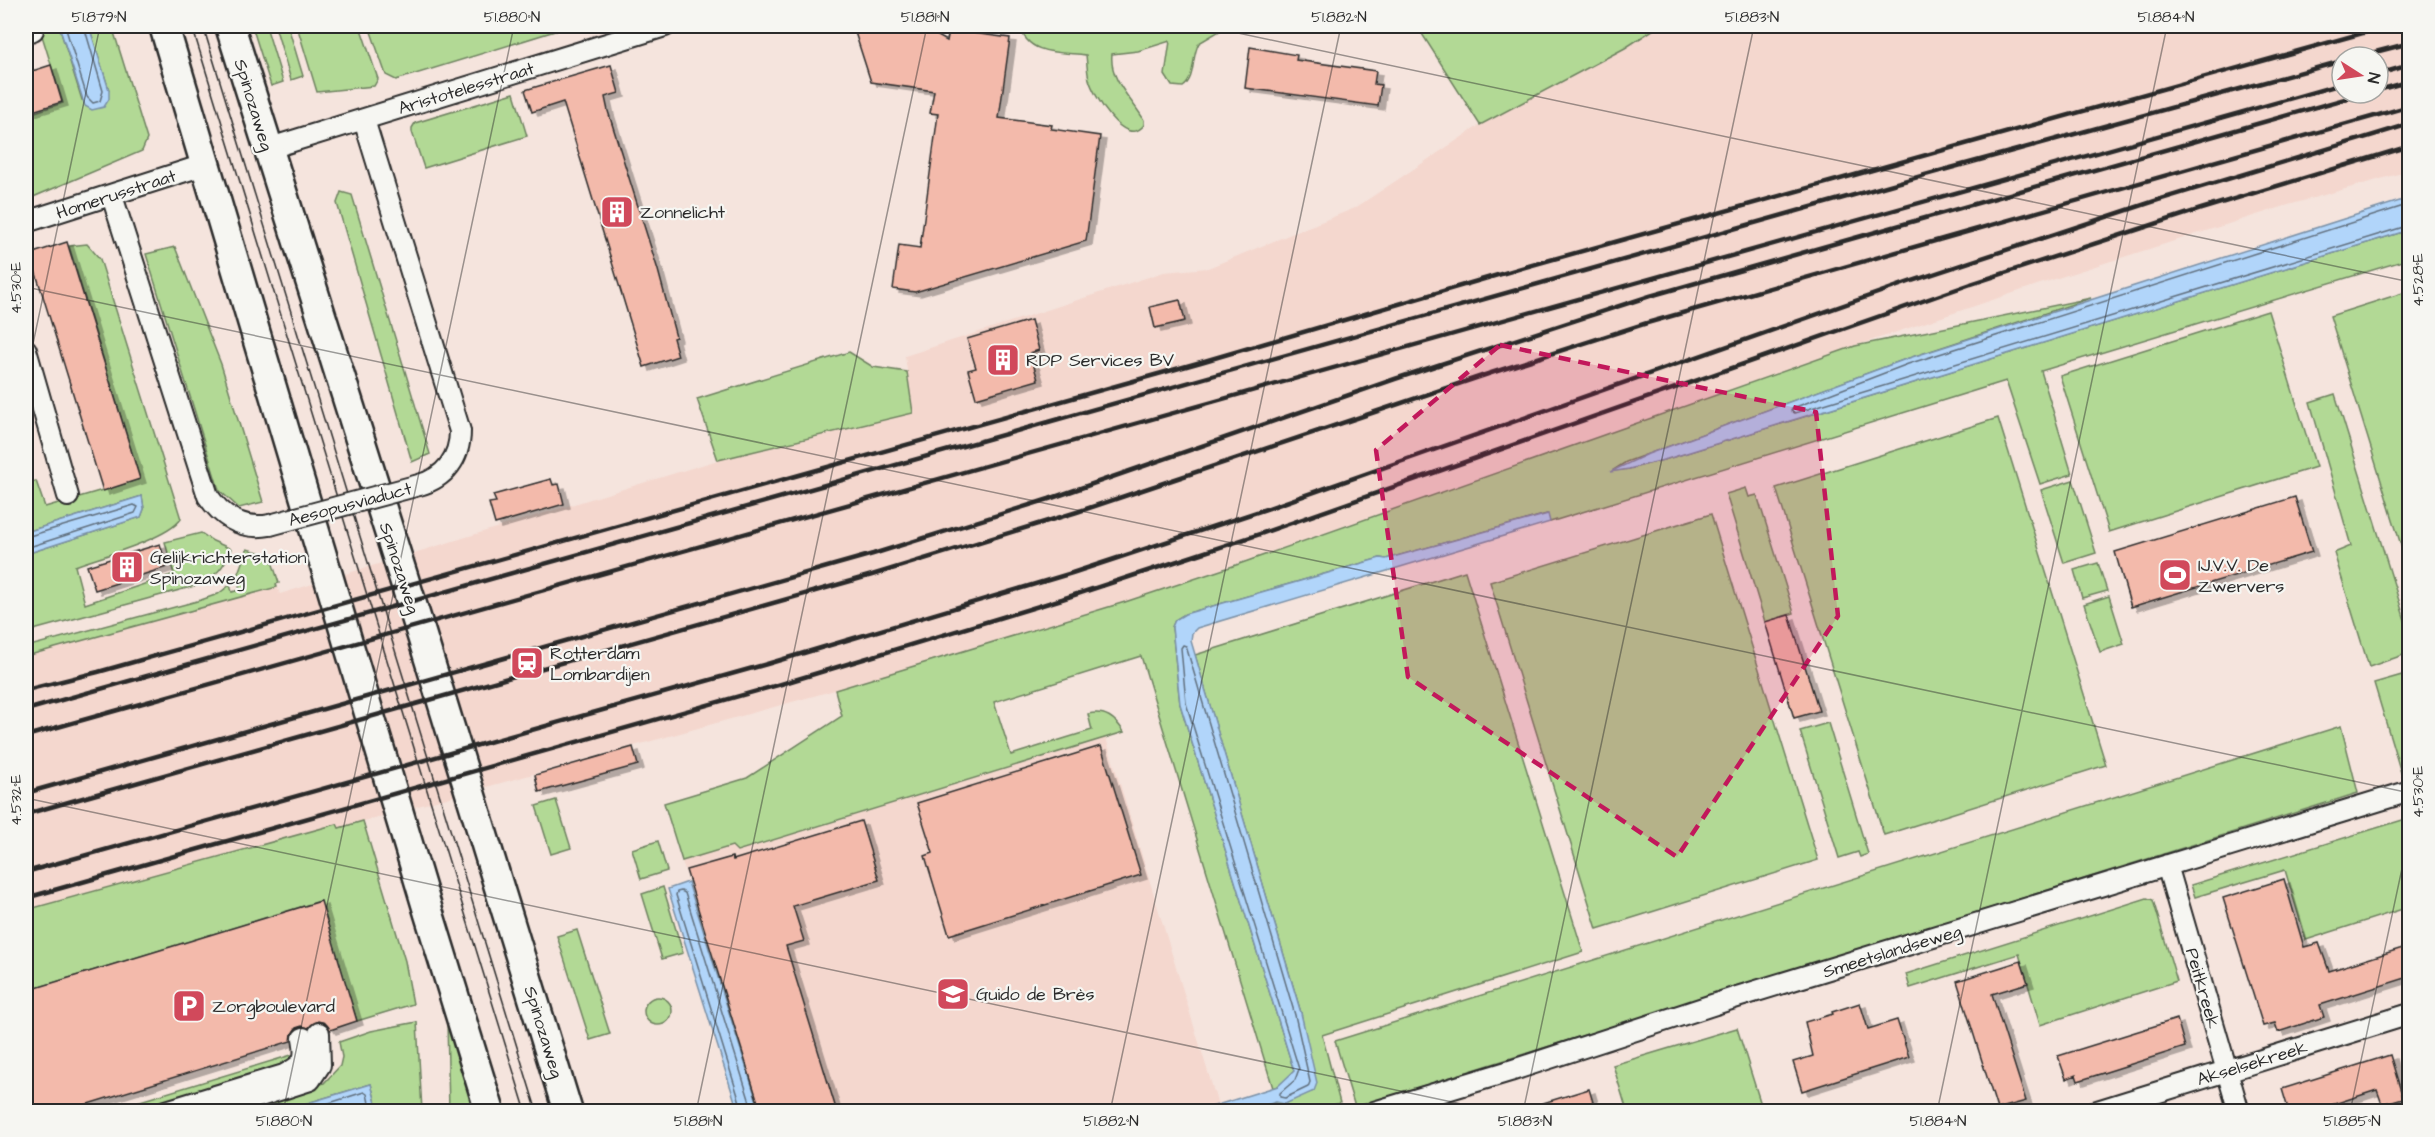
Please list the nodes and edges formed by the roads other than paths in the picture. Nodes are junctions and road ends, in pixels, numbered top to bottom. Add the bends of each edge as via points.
1 (164, 26) edge
2 (230, 26) edge
3 (666, 26) edge
4 (364, 120) junction
5 (267, 149) junction
6 (207, 164) junction
7 (112, 196) junction
8 (26, 222) edge
9 (26, 350) edge
10 (34, 410) edge
11 (68, 496) dead end
12 (2409, 791) edge
13 (2167, 865) junction
14 (2409, 1014) edge
15 (2227, 1071) junction
16 (163, 1112) edge
17 (211, 1112) edge
18 (490, 1112) edge
19 (568, 1112) edge
20 (1374, 1112) edge
21 (2094, 1112) edge
22 (2239, 1112) edge

1 - 6 main road
2 - 5 main road, Spinozaweg
3 - 4 street, Aristotelesstraat
4 - 5 street, Aristotelesstraat
4 - 7 street, Aesopusviaduct, bridge via 460,431 451,465 419,485 270,525 242,525 223,513 208,496
5 - 19 main road, Spinozaweg
6 - 7 street, Homerusstraat
6 - 18 main road
7 - 8 street, Homerusstraat
9 - 10 street
10 - 11 street
12 - 13 street, Smeetslandseweg
13 - 15 street, Peitkreek
13 - 20 street, Smeetslandseweg
14 - 15 street, Akselsekreek
15 - 21 street, Akselsekreek
15 - 22 street, Peitkreek
16 - 17 street via 284,1075 304,1059 311,1036 320,1065 310,1080

